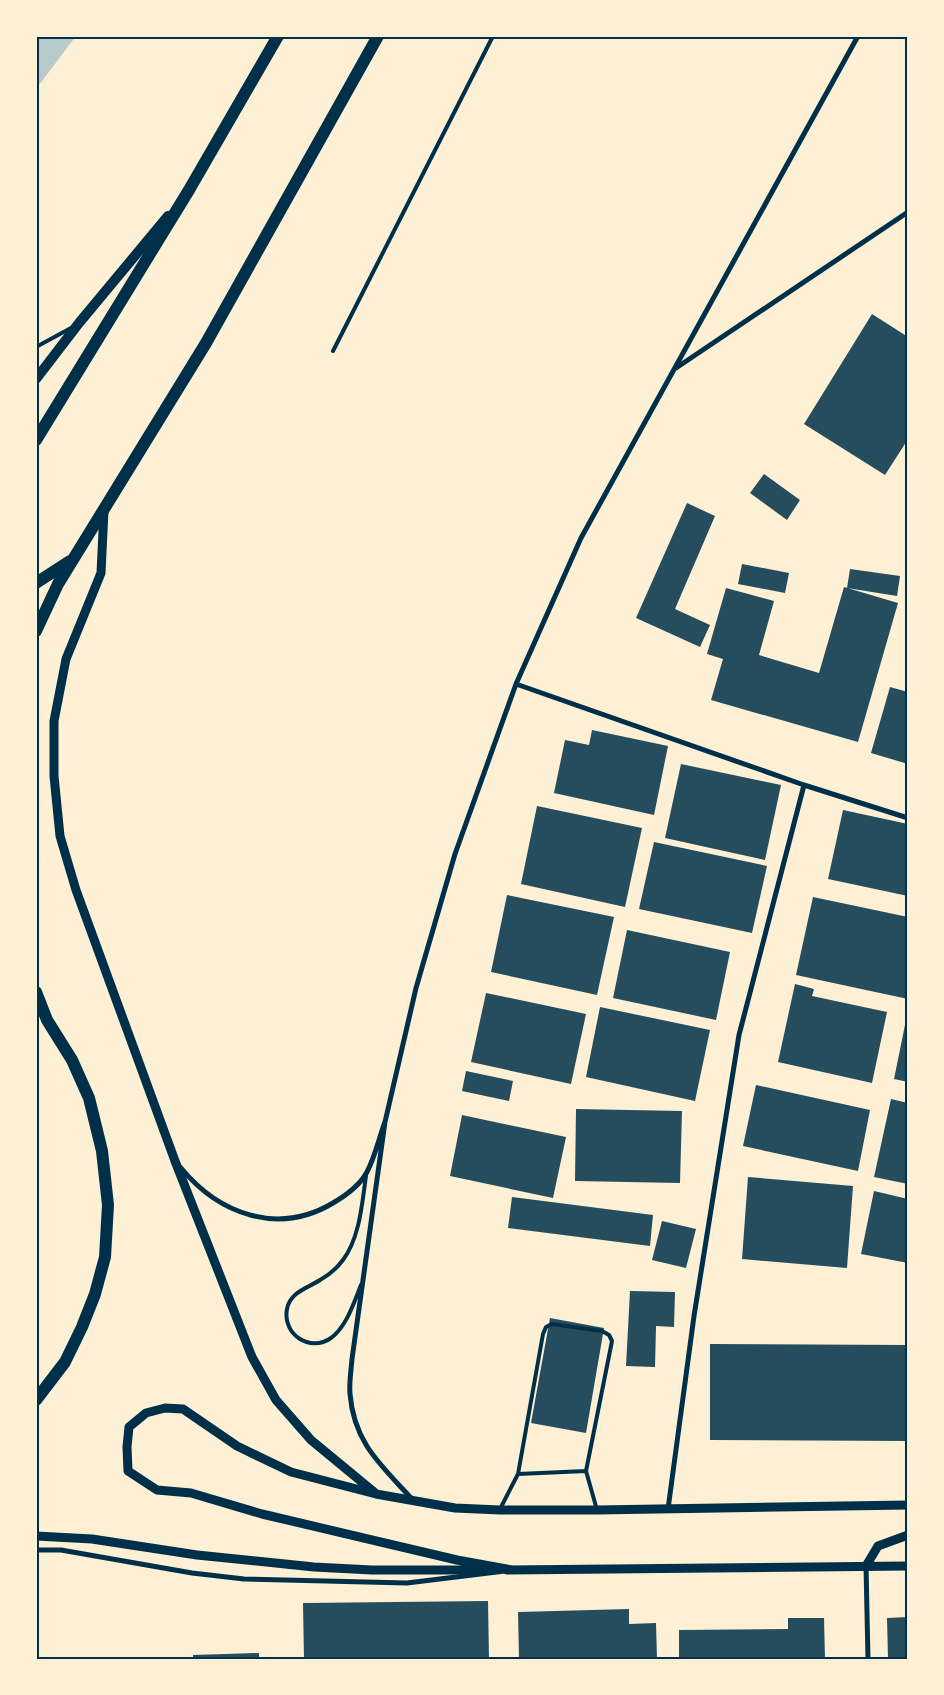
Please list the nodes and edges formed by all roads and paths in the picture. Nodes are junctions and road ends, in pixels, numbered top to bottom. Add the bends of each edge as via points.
1 (278, 36) edge
2 (378, 36) edge
3 (493, 36) edge
4 (858, 36) edge
5 (189, 190) junction
6 (908, 212) edge
7 (79, 323) junction
8 (36, 347) edge
9 (333, 351) dead end
10 (674, 370) junction
11 (36, 379) edge
12 (36, 440) edge
13 (104, 508) junction
14 (73, 559) junction
15 (36, 583) edge
16 (36, 631) edge
17 (516, 684) junction
18 (804, 786) junction
19 (908, 818) edge
20 (36, 992) edge
21 (385, 1122) junction
22 (176, 1161) junction
23 (366, 1173) junction
24 (363, 1280) junction
25 (36, 1400) edge
26 (586, 1471) junction
27 (518, 1474) junction
28 (376, 1494) junction
29 (414, 1501) junction
30 (908, 1505) edge
31 (668, 1509) junction
32 (500, 1510) junction
33 (597, 1510) junction
34 (908, 1535) edge
35 (36, 1536) edge
36 (36, 1550) edge
37 (866, 1566) junction
38 (908, 1566) edge
39 (512, 1570) junction
40 (868, 1659) edge

1 - 5 main road
2 - 13 main road via 206,344
3 - 9 lane
4 - 10 street
5 - 7 main road
5 - 12 main road
6 - 10 street
7 - 8 lane
7 - 11 main road
10 - 17 street via 581,538
13 - 14 main road
13 - 22 street via 101,573 66,659 54,721 54,776 60,836 76,890
14 - 15 main road
14 - 16 main road
17 - 18 street
17 - 21 street via 455,854 416,988
18 - 19 street
18 - 31 street via 739,1035 694,1316
20 - 25 main road via 47,1020 72,1060 89,1098 102,1151 108,1205 105,1257 95,1294 65,1362
21 - 23 street
21 - 24 street
22 - 23 street via 194,1184 228,1207 247,1215 272,1219 300,1217 320,1210 346,1195
22 - 28 street via 252,1356 276,1400 311,1440
23 - 24 lane via 359,1220 344,1258 334,1271 290,1300 286,1319 288,1328 302,1342 312,1344 331,1338 348,1315
24 - 29 street via 350,1393 355,1424 368,1449
26 - 27 lane
26 - 27 lane via 612,1341 602,1331 552,1324 546,1327 544,1334
26 - 33 lane
27 - 32 lane
28 - 29 street
28 - 39 street via 291,1472 237,1446 183,1410 165,1408 146,1413 129,1427 128,1472 157,1490 191,1493 262,1514
29 - 32 street via 455,1508
30 - 31 street
31 - 33 street
32 - 33 street
34 - 37 street via 878,1546
35 - 39 street via 92,1539 197,1555 314,1566 372,1570
36 - 39 street via 61,1550 192,1573 270,1580 407,1583
37 - 38 street
37 - 39 street
37 - 40 street

